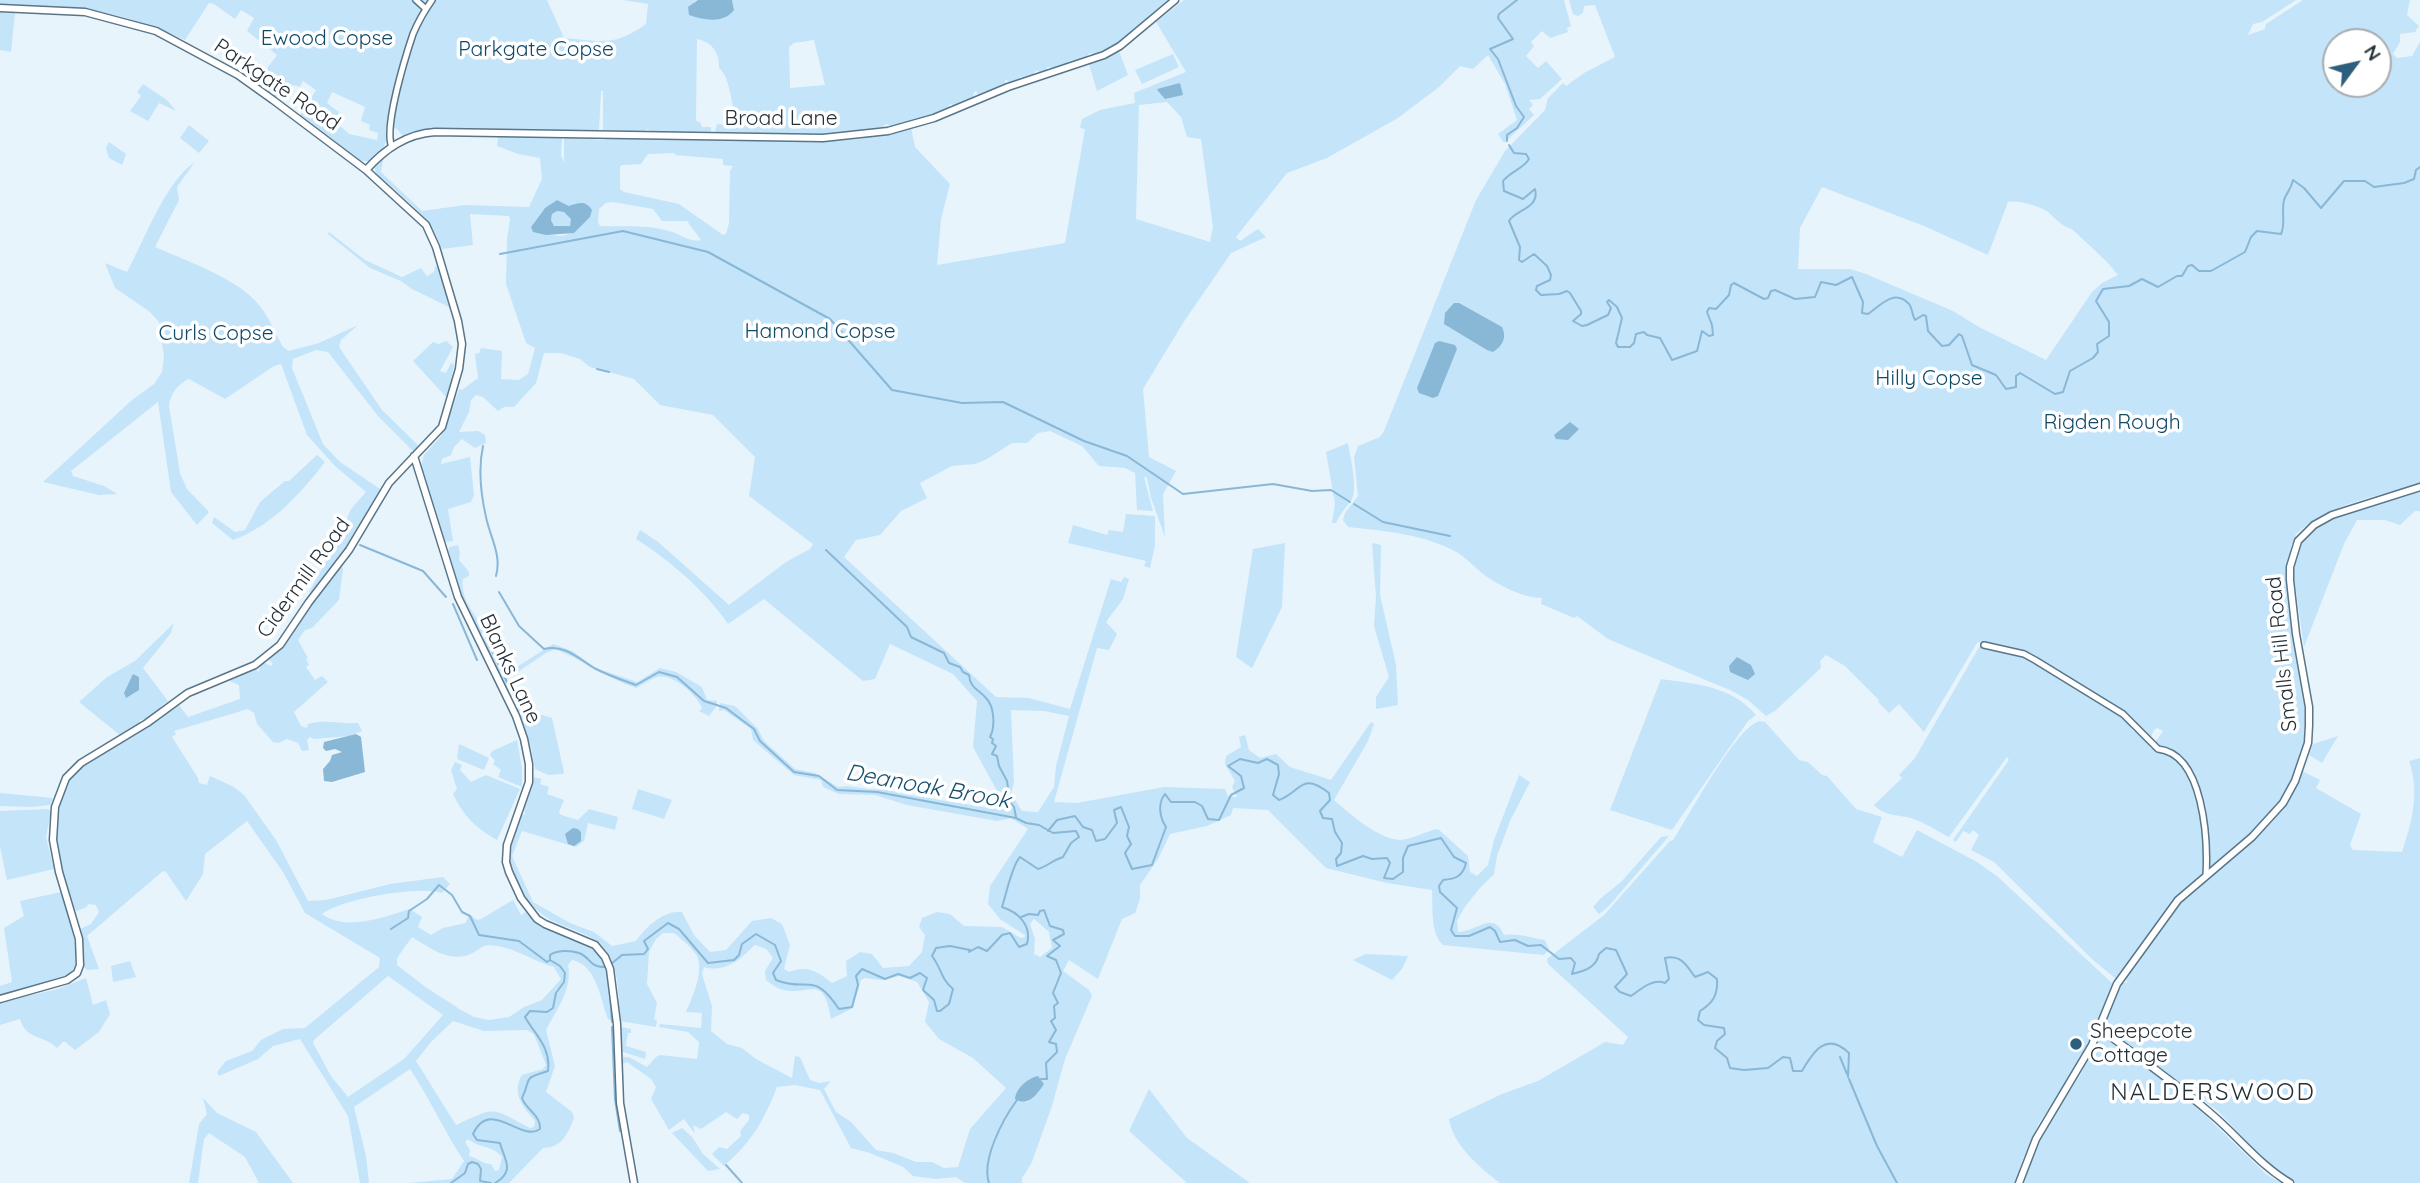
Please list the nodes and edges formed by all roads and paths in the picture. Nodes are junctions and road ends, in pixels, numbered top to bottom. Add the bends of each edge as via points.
1 (416, 0) edge
2 (432, 0) edge
3 (1175, 0) edge
4 (0, 9) edge
5 (426, 9) junction
6 (392, 147) junction
7 (366, 170) junction
8 (414, 456) junction
9 (2420, 487) edge
10 (1984, 645) dead end
11 (2206, 876) junction
12 (0, 999) edge
13 (2099, 1028) junction
14 (634, 1183) edge
15 (2019, 1183) edge
16 (2290, 1183) edge

1 - 5 street
2 - 5 street
3 - 6 street, Broad Lane via 1104,55 888,131 835,138 435,132 412,136
4 - 7 street, Parkgate Road via 85,12 156,31 253,85
5 - 6 street via 397,86
6 - 7 street, Broad Lane
7 - 8 street, Parkgate Road via 431,232 461,332 461,355 445,418 437,434
8 - 12 street, Cidermill Road via 389,483 349,550 274,651 245,670 188,693 72,770 57,796 53,840 79,941 79,970 62,982
8 - 14 street, Blanks Lane via 458,597 512,706 526,746 529,782 507,845 509,872 537,919 587,940 601,951 610,969 620,1103
9 - 11 street, Smalls Hill Road via 2332,515 2298,541 2290,580 2309,707 2308,743 2283,803
10 - 11 street via 2035,660 2123,714 2158,749 2179,758 2190,774 2204,817
11 - 13 street, Smalls Hill Road via 2156,927 2117,984
13 - 15 street, Smalls Hill Road via 2036,1139
13 - 16 street via 2189,1096

